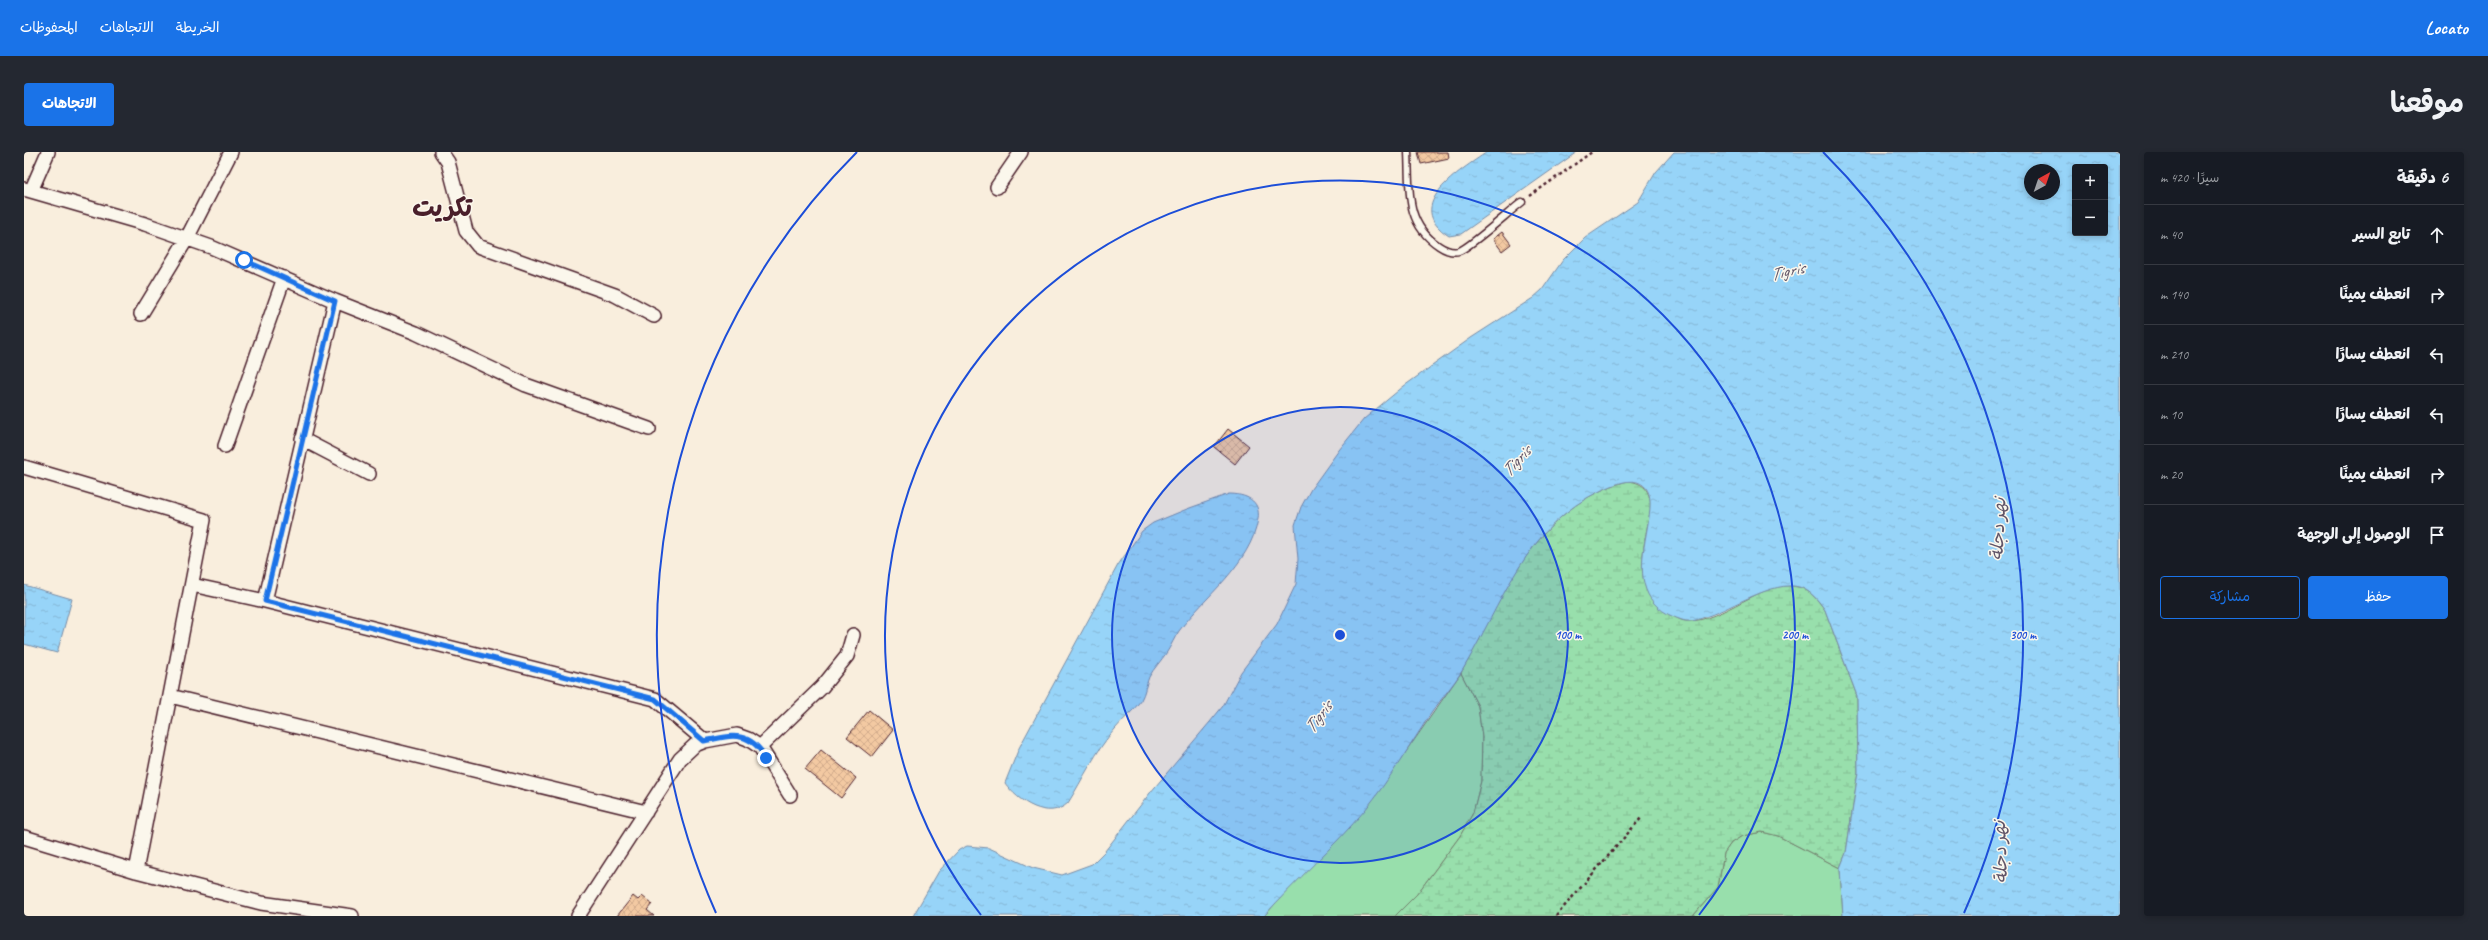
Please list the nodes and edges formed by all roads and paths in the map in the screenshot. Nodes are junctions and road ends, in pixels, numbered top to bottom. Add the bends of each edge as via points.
1 (48, 152) edge
2 (231, 152) edge
3 (441, 152) edge
4 (1021, 152) edge
5 (1408, 152) edge
6 (1592, 152) edge
7 (997, 187) dead end
8 (27, 190) edge
9 (1522, 202) joint
10 (186, 240) junction
11 (284, 278) junction
12 (335, 301) junction
13 (141, 314) dead end
14 (654, 316) dead end
15 (649, 429) dead end
16 (302, 439) junction
17 (225, 446) dead end
18 (24, 467) edge
19 (369, 474) dead end
20 (192, 585) junction
21 (265, 601) junction
22 (853, 635) dead end
23 (170, 696) junction
24 (704, 741) junction
25 (760, 747) junction
26 (790, 795) dead end
27 (646, 812) junction
28 (1642, 817) dead end
29 (24, 837) edge
30 (136, 871) junction
31 (352, 916) edge
32 (578, 916) edge
33 (1556, 916) edge

1 - 8 street
2 - 10 street
3 - 14 street via 448,162 466,231 478,246 615,295
4 - 7 street
5 - 9 lane via 1410,207 1415,221 1423,233 1446,251 1460,251
6 - 9 path
8 - 10 street via 145,224
10 - 11 street via 211,247
10 - 13 street
11 - 12 street
11 - 17 street
12 - 15 street via 416,333 526,385
12 - 16 street
16 - 19 street
16 - 21 street
18 - 20 street via 204,520
20 - 21 street
20 - 23 street
21 - 24 street via 655,699
22 - 25 street via 847,656 822,687
23 - 27 street
23 - 30 street
24 - 25 street via 737,735
24 - 27 street via 695,744 680,759
25 - 26 street
27 - 32 street
28 - 33 path
29 - 30 street
30 - 31 street via 261,902

